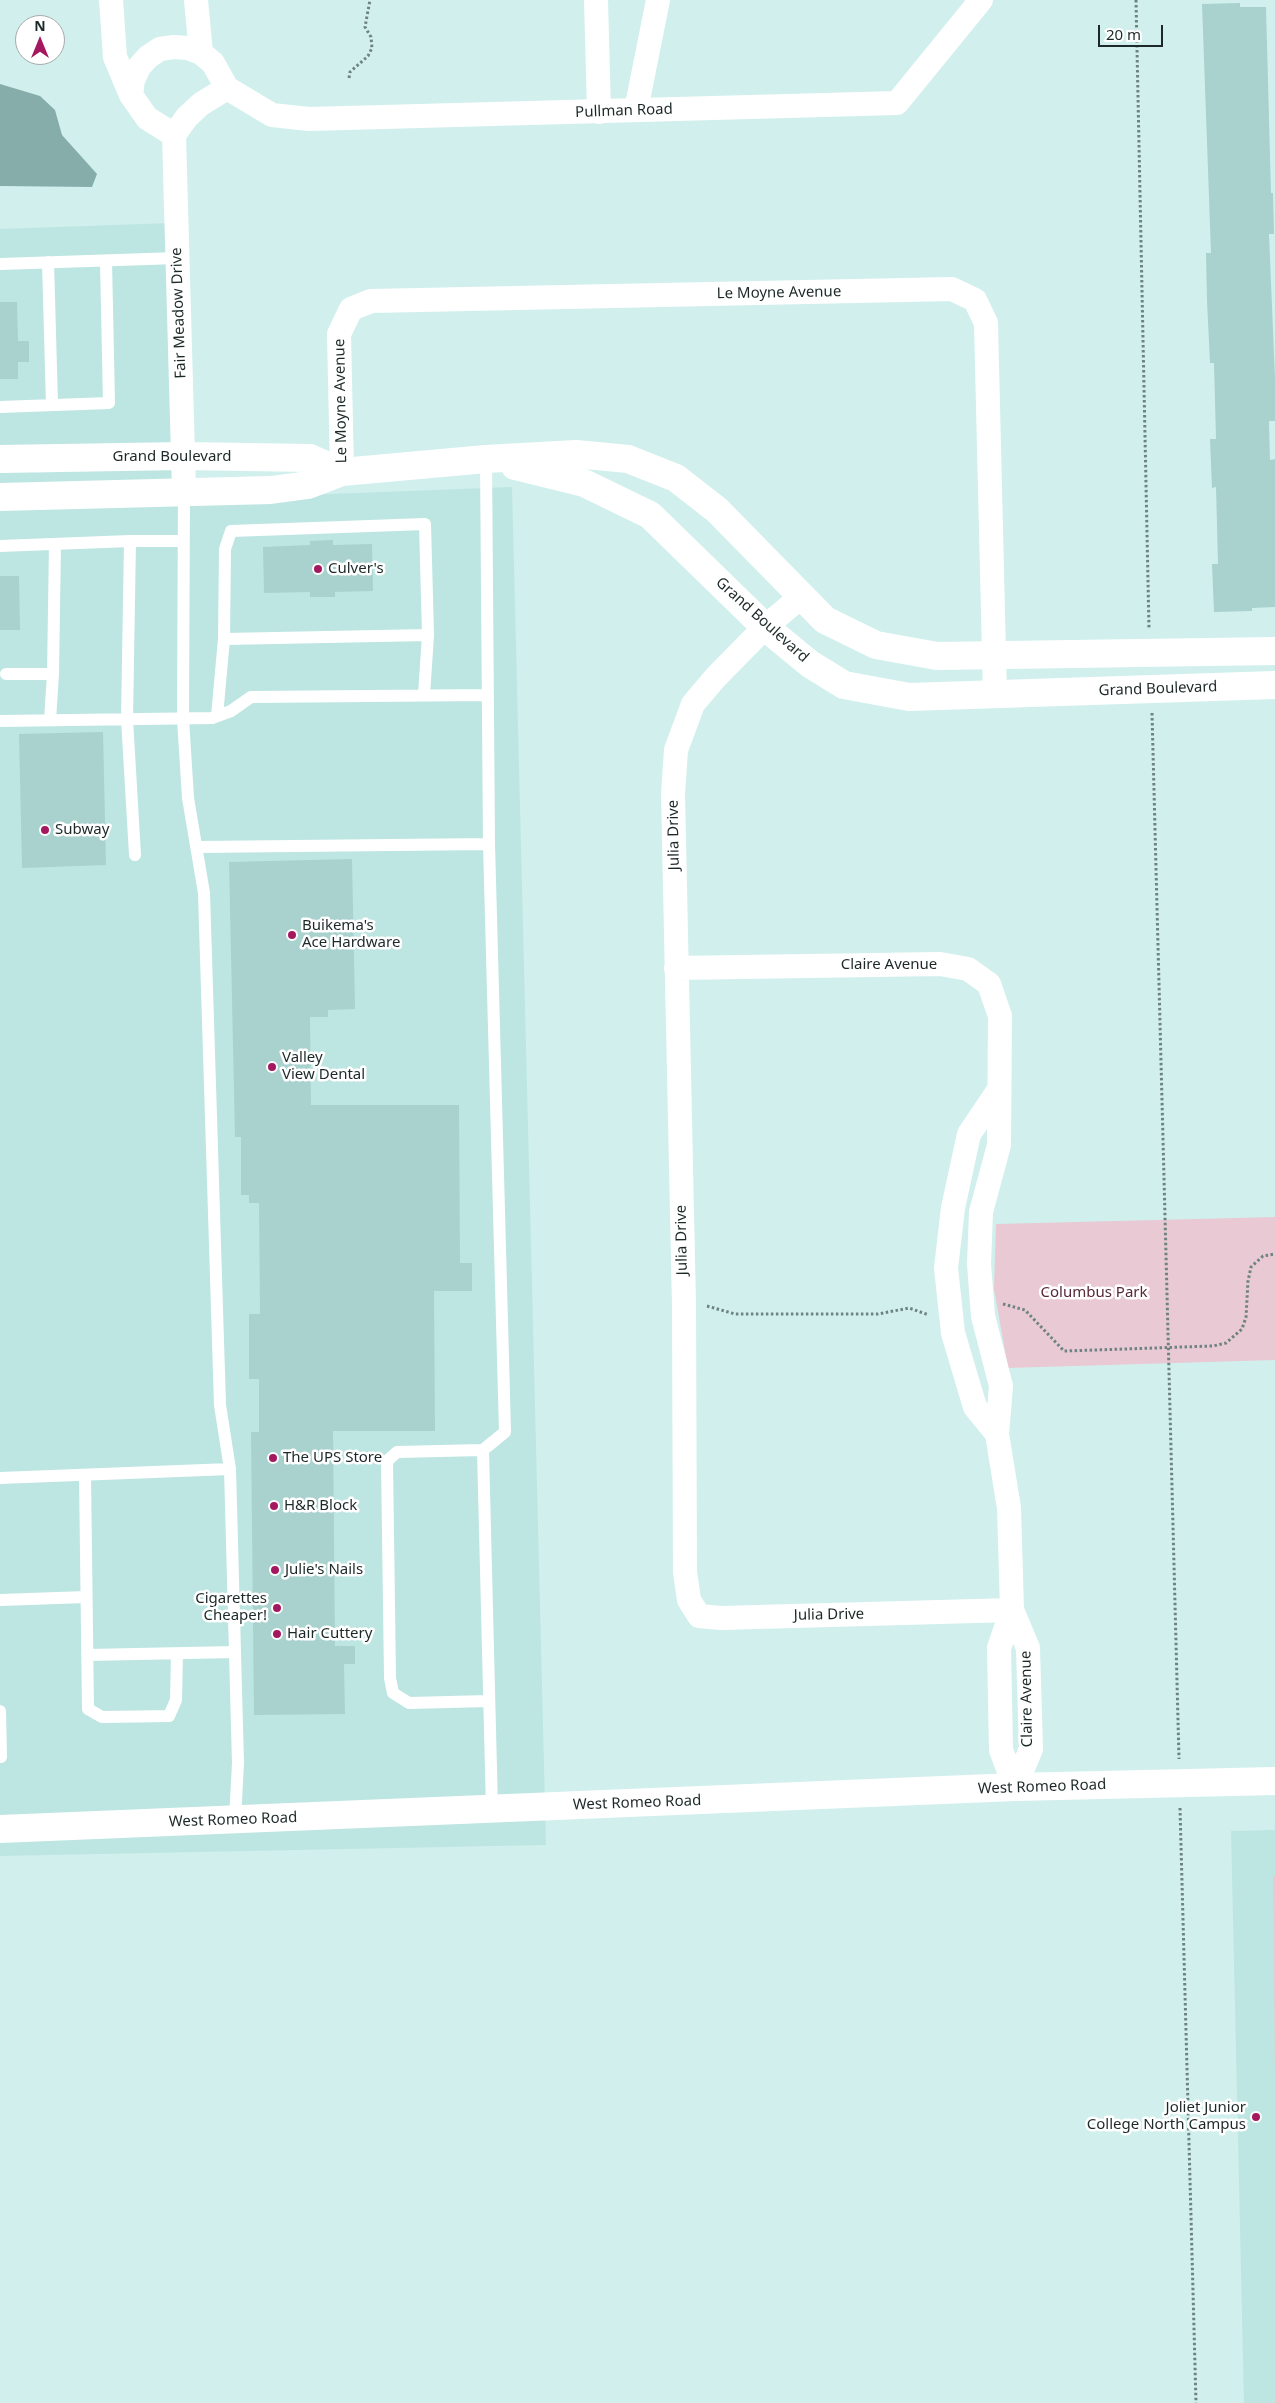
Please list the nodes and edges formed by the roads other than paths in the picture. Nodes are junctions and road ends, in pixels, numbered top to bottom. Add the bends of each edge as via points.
1 (111, 0) edge
2 (196, 0) edge
3 (596, 0) edge
4 (658, 0) edge
5 (981, 0) edge
6 (201, 53) junction
7 (227, 88) junction
8 (131, 94) junction
9 (636, 110) junction
10 (600, 112) junction
11 (174, 135) junction
12 (177, 258) junction
13 (106, 261) junction
14 (48, 262) junction
15 (0, 264) edge
16 (52, 405) junction
17 (0, 407) edge
18 (183, 456) junction
19 (0, 459) edge
20 (486, 459) junction
21 (342, 472) junction
22 (184, 492) junction
23 (0, 497) edge
24 (130, 541) junction
25 (183, 541) junction
26 (54, 544) junction
27 (0, 546) edge
28 (802, 596) junction
29 (765, 627) junction
30 (428, 635) junction
31 (224, 639) junction
32 (1275, 651) edge
33 (994, 655) junction
34 (6, 674) dead end
35 (53, 674) junction
36 (1275, 685) edge
37 (486, 695) junction
38 (995, 695) junction
39 (424, 696) junction
40 (217, 716) junction
41 (127, 719) junction
42 (183, 719) junction
43 (50, 720) junction
44 (0, 721) edge
45 (489, 844) junction
46 (197, 847) junction
47 (135, 855) dead end
48 (676, 968) junction
49 (998, 1090) junction
50 (997, 1434) junction
51 (483, 1450) junction
52 (230, 1469) junction
53 (85, 1475) junction
54 (0, 1478) edge
55 (86, 1597) junction
56 (0, 1600) edge
57 (1012, 1610) junction
58 (235, 1652) junction
59 (177, 1654) junction
60 (87, 1655) junction
61 (489, 1701) junction
62 (0, 1711) edge
63 (0, 1757) edge
64 (1275, 1781) edge
65 (1015, 1787) junction
66 (492, 1809) junction
67 (236, 1820) junction
68 (0, 1829) edge

1 - 8 street via 116,57
2 - 6 street
3 - 10 street
4 - 9 street
5 - 9 street, Pullman Road via 897,103
6 - 7 street via 213,63
6 - 8 street via 174,47 154,53 138,67
7 - 10 street, Pullman Road via 272,115 309,119
7 - 11 street via 201,104
8 - 11 street via 147,118
9 - 10 street, Pullman Road
11 - 12 street, Fair Meadow Drive
12 - 13 lane
12 - 18 street, Fair Meadow Drive
13 - 14 lane
13 - 16 lane via 109,403
14 - 15 lane
14 - 16 lane
16 - 17 lane
18 - 19 street, Grand Boulevard
18 - 21 street, Grand Boulevard via 310,458
18 - 22 street, Fair Meadow Drive
20 - 21 street, Grand Boulevard
20 - 28 street, Grand Boulevard via 576,454 628,459 676,478 717,510
20 - 29 street, Grand Boulevard via 584,483 650,515
20 - 37 lane
21 - 22 street, Grand Boulevard via 308,485
21 - 33 street, Le Moyne Avenue via 339,334 351,309 371,301 952,289 975,300 986,323
22 - 23 street, Grand Boulevard
22 - 25 lane
24 - 25 lane
24 - 26 lane
24 - 41 lane
25 - 42 lane
26 - 27 lane
26 - 35 lane
28 - 29 street, Julia Drive
28 - 33 street, Grand Boulevard via 825,620 876,645 937,656
29 - 38 street, Grand Boulevard via 810,664 844,685 909,697
29 - 48 street, Julia Drive via 693,704 676,750 673,794
30 - 31 lane
30 - 31 lane via 425,524 231,531 225,549
30 - 39 lane
31 - 40 lane
32 - 33 street, Grand Boulevard
33 - 38 street, Le Moyne Avenue
34 - 35 lane
35 - 43 lane
36 - 38 street, Grand Boulevard
37 - 39 lane
37 - 45 lane
39 - 40 lane via 251,697
40 - 42 lane
41 - 42 lane
41 - 43 lane
41 - 47 lane
42 - 46 lane via 188,798
43 - 44 lane
45 - 46 lane
45 - 51 lane via 505,1432
46 - 52 lane via 204,893 220,1405
48 - 49 street, Claire Avenue via 940,964 968,968 989,984 1000,1016
48 - 57 street, Julia Drive via 685,1572 689,1600 699,1616 721,1618
49 - 50 street, Claire Avenue via 999,1145 981,1212 979,1264 982,1306 1001,1386
49 - 50 street, Claire Avenue via 969,1134 953,1208 946,1268 953,1333 975,1407
50 - 57 street, Claire Avenue via 1010,1508
51 - 61 lane
51 - 61 lane via 397,1452 387,1461 390,1668 393,1692 409,1703
52 - 53 lane
52 - 58 lane
53 - 54 lane
53 - 55 lane
55 - 56 lane
55 - 60 lane
57 - 65 street, Claire Avenue via 1028,1648 1031,1749
58 - 59 lane
58 - 67 lane
59 - 60 lane
59 - 60 lane via 176,1700 169,1716 102,1717 88,1709
61 - 66 lane
62 - 63 lane
64 - 65 street, West Romeo Road
65 - 66 street, West Romeo Road
66 - 67 street, West Romeo Road
67 - 68 street, West Romeo Road

